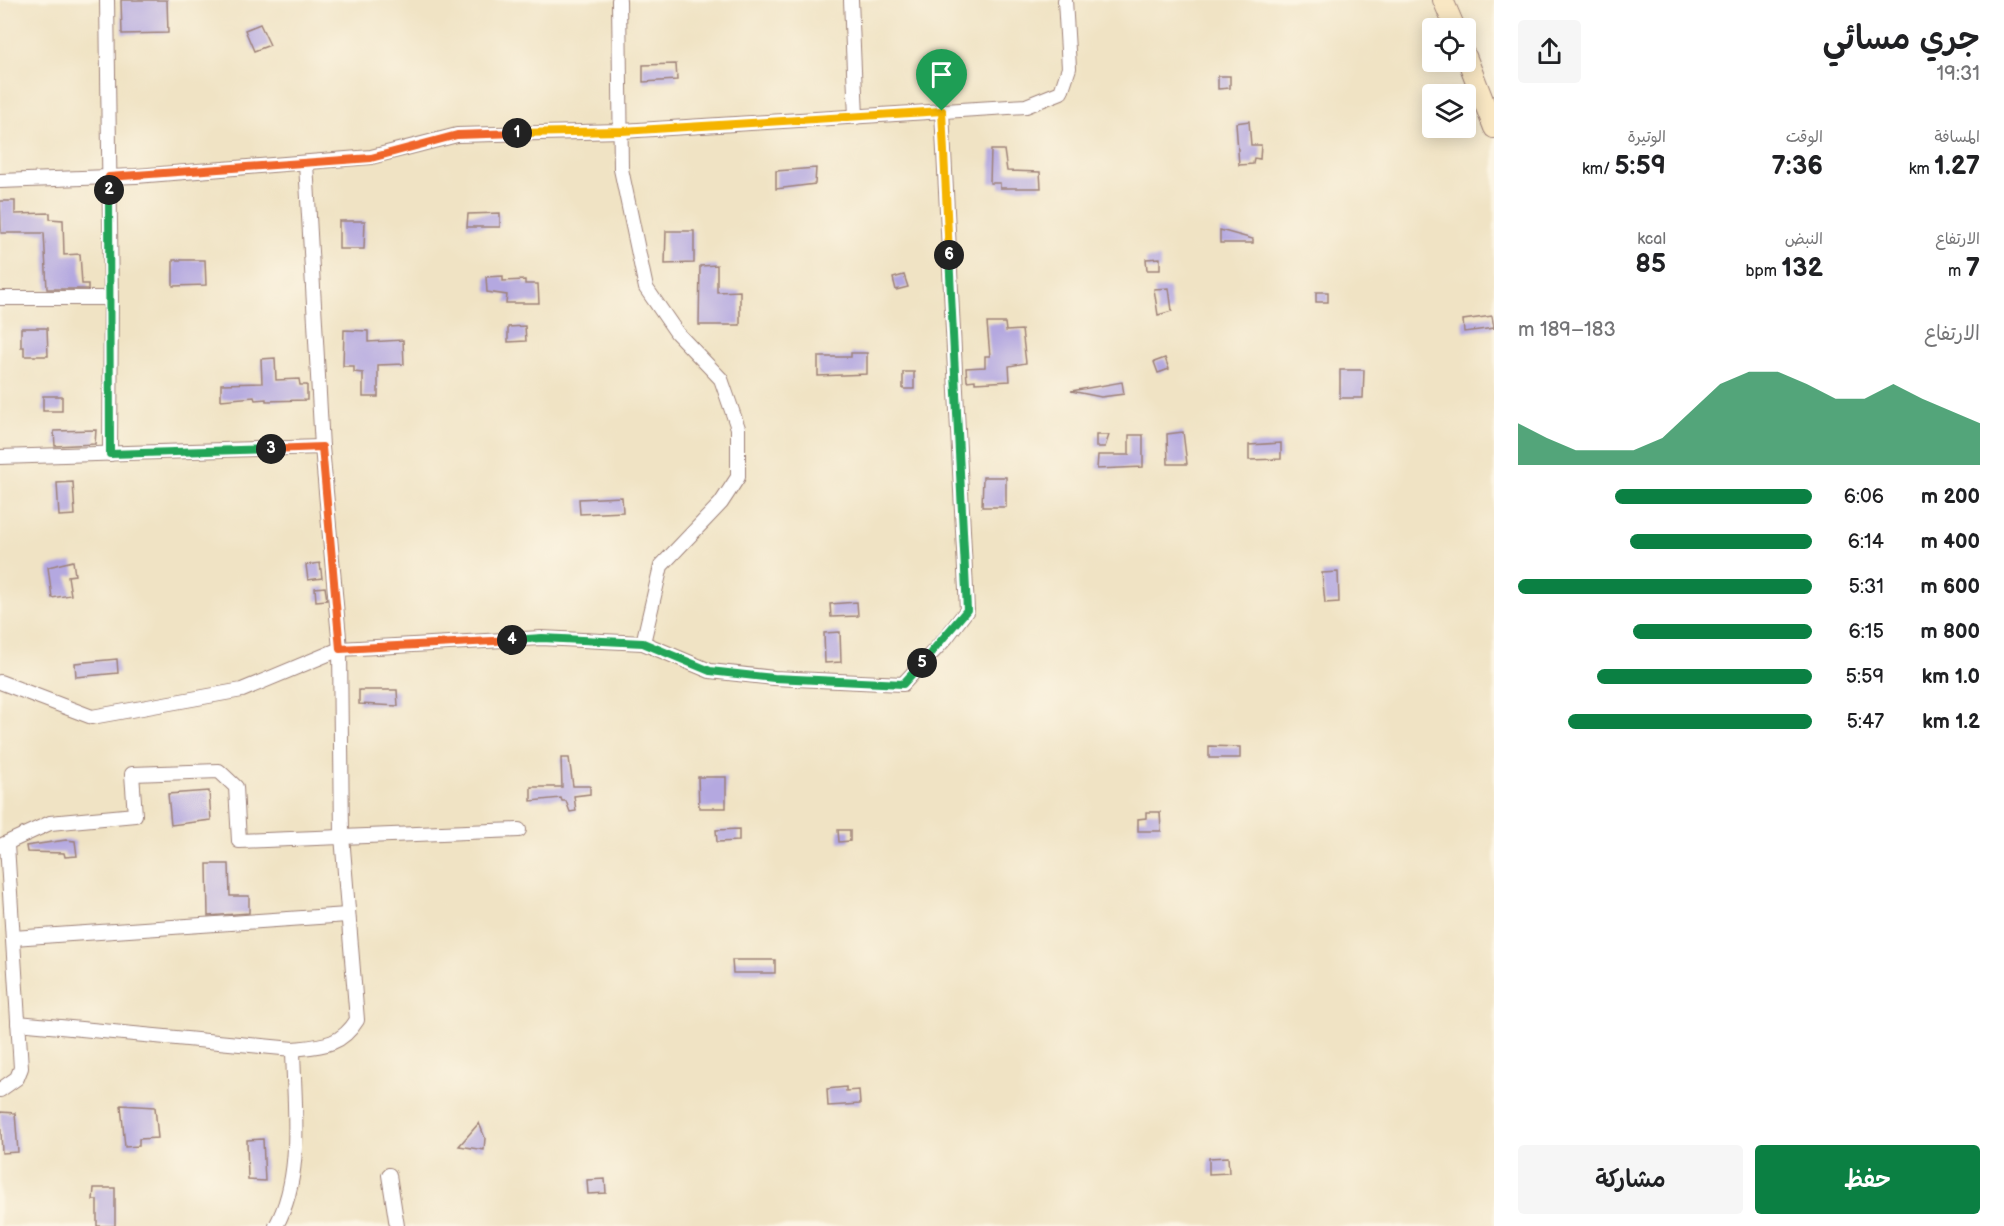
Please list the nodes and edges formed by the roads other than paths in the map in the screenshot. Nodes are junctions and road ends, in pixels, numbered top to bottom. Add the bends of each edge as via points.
1 (107, 0) edge
2 (619, 0) edge
3 (851, 0) edge
4 (1065, 0) edge
5 (1443, 0) edge
6 (1451, 18) edge
7 (1472, 72) edge
8 (942, 111) junction
9 (856, 117) junction
10 (1494, 128) edge
11 (622, 131) junction
12 (306, 163) junction
13 (109, 177) junction
14 (0, 181) edge
15 (0, 298) edge
16 (111, 298) junction
17 (322, 447) junction
18 (110, 454) junction
19 (0, 457) edge
20 (643, 643) junction
21 (340, 649) junction
22 (0, 682) edge
23 (519, 830) dead end
24 (342, 836) junction
25 (3, 846) edge
26 (347, 915) junction
27 (13, 938) junction
28 (18, 1023) junction
29 (293, 1049) junction
30 (0, 1090) edge
31 (389, 1175) dead end
32 (276, 1226) edge
33 (397, 1226) edge

1 - 13 street
2 - 11 street
3 - 9 street
4 - 8 street via 1069,68 1061,92 1026,106
5 - 6 street
7 - 10 street
8 - 9 street
8 - 20 street via 967,610 903,684 710,671
9 - 11 street
11 - 12 street via 457,135 371,158
11 - 20 street via 621,169 646,288 677,333 721,379 738,428 738,477 721,503 661,566
12 - 13 street
12 - 17 street
13 - 14 street
13 - 16 street
15 - 16 street
16 - 18 street
17 - 18 street
17 - 21 street
18 - 19 street
20 - 21 street via 542,638
21 - 22 street via 242,690 92,717
21 - 24 street
23 - 24 street
24 - 25 street via 239,841 236,787 219,771 132,774 135,815 50,823
24 - 26 street
25 - 27 street
26 - 27 street
26 - 29 street via 357,1020 349,1034 329,1045
27 - 28 street
28 - 29 street
28 - 30 street via 21,1068 17,1078
29 - 32 street via 294,1176 287,1205
31 - 33 street

